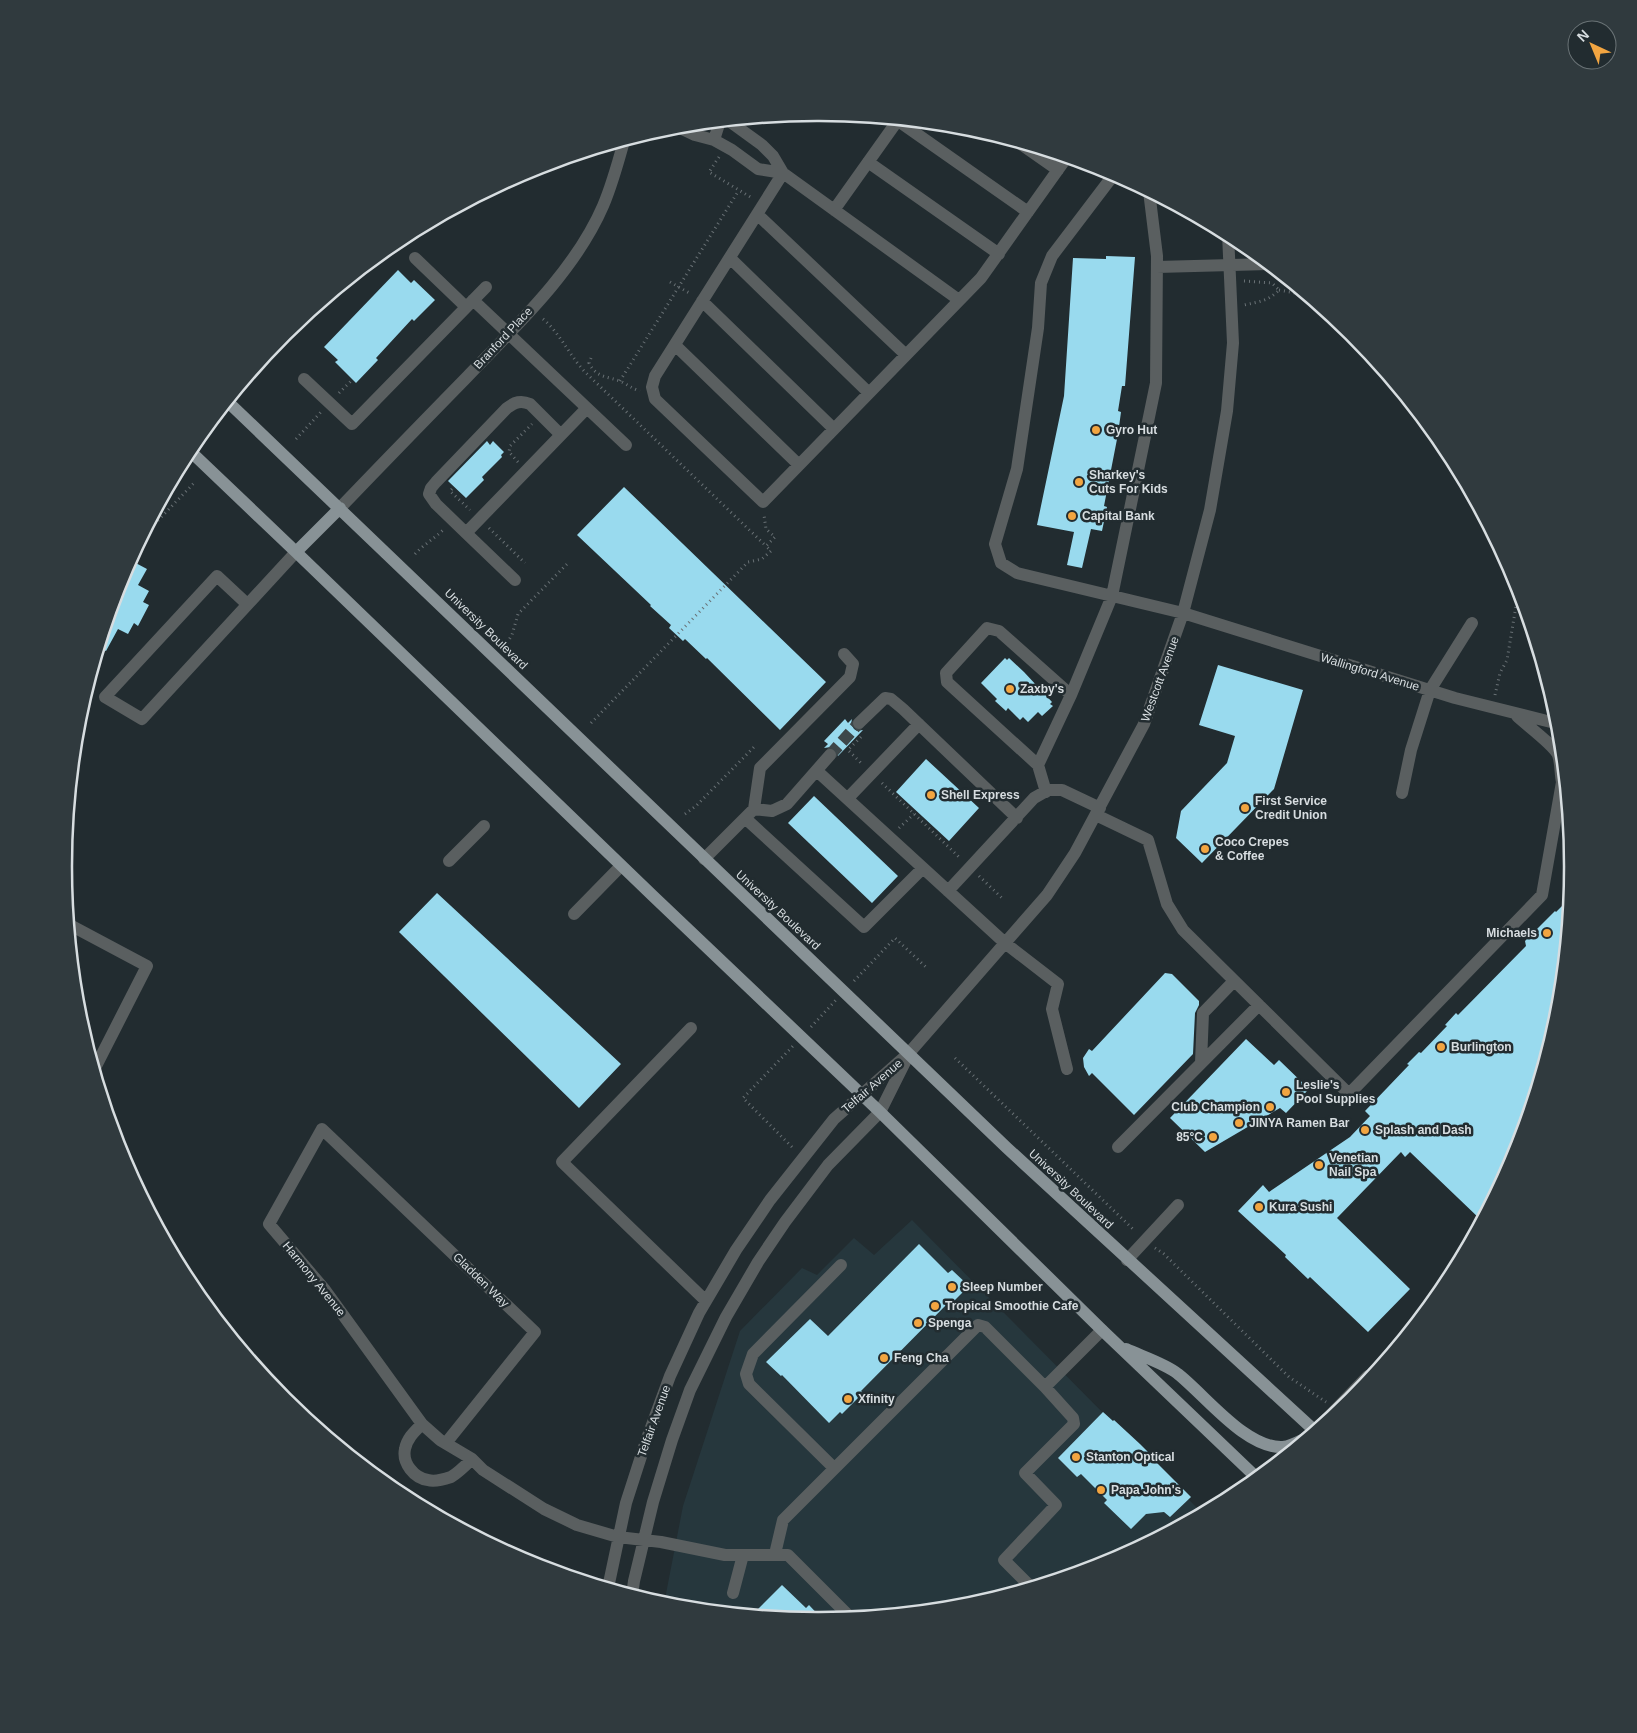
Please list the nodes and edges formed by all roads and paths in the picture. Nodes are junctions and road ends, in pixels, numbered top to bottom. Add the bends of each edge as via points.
1 (894, 125) edge
2 (735, 126) edge
3 (905, 126) edge
4 (718, 127) edge
5 (689, 132) edge
6 (714, 140) junction
7 (623, 147) edge
8 (1033, 152) edge
9 (868, 162) junction
10 (1064, 162) edge
11 (1058, 170) junction
12 (709, 172) dead end
13 (783, 173) junction
14 (1110, 180) edge
15 (739, 190) junction
16 (1150, 198) edge
17 (760, 210) junction
18 (834, 210) junction
19 (1028, 212) junction
20 (1229, 243) edge
21 (999, 254) junction
22 (415, 258) dead end
23 (730, 258) junction
24 (1230, 264) junction
25 (1258, 264) edge
26 (1157, 267) junction
27 (1230, 281) junction
28 (670, 282) dead end
29 (486, 287) dead end
30 (678, 287) junction
31 (1279, 290) junction
32 (1294, 293) edge
33 (960, 300) junction
34 (702, 301) junction
35 (470, 303) junction
36 (1232, 307) junction
37 (543, 319) dead end
38 (509, 333) junction
39 (675, 345) junction
40 (906, 355) junction
41 (591, 358) dead end
42 (589, 366) junction
43 (585, 372) junction
44 (304, 379) dead end
45 (620, 381) junction
46 (653, 393) junction
47 (869, 393) junction
48 (232, 406) edge
49 (588, 408) junction
50 (541, 415) junction
51 (834, 429) junction
52 (561, 435) junction
53 (626, 445) dead end
54 (195, 456) edge
55 (799, 465) junction
56 (511, 468) dead end
57 (196, 482) dead end
58 (763, 502) junction
59 (477, 503) dead end
60 (340, 508) junction
61 (470, 510) dead end
62 (156, 523) edge
63 (466, 533) junction
64 (766, 546) junction
65 (296, 552) junction
66 (568, 563) dead end
67 (515, 580) dead end
68 (1112, 596) junction
69 (247, 604) junction
70 (1516, 604) edge
71 (1183, 613) junction
72 (1472, 623) dead end
73 (507, 643) dead end
74 (844, 654) dead end
75 (1430, 690) junction
76 (1071, 695) junction
77 (1492, 708) junction
78 (1515, 715) junction
79 (861, 722) joint
80 (1550, 722) edge
81 (591, 723) dead end
82 (919, 724) junction
83 (755, 746) dead end
84 (1555, 750) edge
85 (830, 755) tunnel mouth
86 (1038, 765) junction
87 (817, 771) junction
88 (872, 773) junction
89 (1046, 792) junction
90 (1402, 793) dead end
91 (1561, 797) edge
92 (848, 798) junction
93 (1098, 812) junction
94 (750, 813) junction
95 (685, 814) dead end
96 (914, 814) junction
97 (1017, 818) junction
98 (484, 826) dead end
99 (890, 837) junction
100 (704, 859) junction
101 (449, 861) dead end
102 (621, 866) junction
103 (970, 867) junction
104 (923, 868) junction
105 (948, 890) junction
106 (1002, 898) dead end
107 (574, 914) dead end
108 (75, 928) edge
109 (1005, 943) junction
110 (928, 969) dead end
111 (1234, 981) junction
112 (844, 991) junction
113 (1259, 1004) junction
114 (691, 1028) dead end
115 (801, 1037) junction
116 (909, 1053) junction
117 (955, 1058) dead end
118 (98, 1061) edge
119 (1201, 1064) junction
120 (1067, 1069) dead end
121 (862, 1095) junction
122 (880, 1112) junction
123 (322, 1129) joint
124 (792, 1147) dead end
125 (1118, 1147) dead end
126 (1178, 1205) dead end
127 (1131, 1227) dead end
128 (1164, 1254) dead end
129 (1128, 1260) junction
130 (842, 1265) dead end
131 (706, 1301) junction
132 (1102, 1330) junction
133 (1117, 1345) junction
134 (1044, 1387) junction
135 (1322, 1398) dead end
136 (422, 1424) junction
137 (1311, 1426) edge
138 (446, 1443) junction
139 (1288, 1445) edge
140 (472, 1459) junction
141 (834, 1468) junction
142 (1252, 1473) edge
143 (618, 1537) junction
144 (643, 1540) junction
145 (775, 1554) junction
146 (743, 1555) junction
147 (609, 1582) edge
148 (1027, 1583) edge
149 (633, 1589) edge
150 (733, 1593) dead end
151 (844, 1611) edge

1 - 9 street
2 - 13 street via 768,151
3 - 19 street
4 - 6 street
5 - 6 street
6 - 13 street via 758,169
7 - 38 street, Branford Place via 602,207 583,242 552,286
8 - 11 street
9 - 18 street
9 - 21 street
10 - 11 street
11 - 19 street
12 - 15 path
13 - 17 street
13 - 18 street
14 - 68 street, Wallingford Avenue via 1052,256 1040,283 1038,328 1017,469 996,544 1001,564 1017,573
15 - 17 path
15 - 30 path
16 - 26 street
17 - 23 street
17 - 40 street
18 - 33 street
19 - 21 street
20 - 24 street, Westcott Avenue
21 - 33 street
22 - 35 street
23 - 34 street
23 - 47 street
24 - 25 street
24 - 26 street
24 - 27 street, Westcott Avenue
26 - 68 street via 1156,383
27 - 31 path via 1272,283
27 - 36 street, Westcott Avenue
28 - 30 path
29 - 35 street
30 - 34 path
30 - 45 path
31 - 32 path
31 - 36 path via 1272,298
33 - 40 street
34 - 39 street
34 - 51 street
35 - 38 street
35 - 44 street via 352,424
36 - 71 street, Westcott Avenue via 1233,343 1227,411 1210,510
37 - 43 path via 555,329
38 - 49 street
38 - 60 street, Branford Place
39 - 46 street via 655,376
39 - 55 street
40 - 47 street
41 - 42 path
42 - 43 path
42 - 45 path via 605,378
43 - 64 path
45 - 46 path via 634,390
46 - 58 street via 654,399
47 - 51 street
48 - 60 main road, University Boulevard
49 - 52 street
49 - 53 street
50 - 52 street
50 - 56 path via 510,446 508,452 518,461
50 - 63 street via 530,404 512,404 431,488 429,494 436,504
51 - 55 street
52 - 63 street
54 - 65 main road
55 - 58 street
57 - 62 path
58 - 64 path via 766,529 775,537
59 - 61 path
60 - 65 main road
60 - 100 main road, University Boulevard
63 - 67 street
64 - 81 path via 771,551 762,559 748,562
65 - 69 street
65 - 102 main road
66 - 73 path via 518,614
68 - 71 street, Wallingford Avenue
68 - 76 street
69 - 69 street via 142,719 105,697 217,576
70 - 77 path via 1507,660 1500,673
71 - 75 street, Wallingford Avenue
71 - 93 street, Westcott Avenue via 1144,724
72 - 75 street
74 - 94 street via 853,664 850,677 760,768
75 - 77 street, Wallingford Avenue
75 - 90 street via 1411,750
76 - 86 street
76 - 86 street via 998,631 987,628 946,673 947,682
77 - 78 street, Wallingford Avenue
78 - 80 street, Wallingford Avenue
78 - 84 street
79 - 82 street via 885,698 891,699
79 - 88 path via 869,728 848,750
82 - 88 street
82 - 97 street
83 - 95 path
85 - 87 street
86 - 89 street
87 - 92 street
87 - 94 street via 787,804 772,811
88 - 92 street
88 - 96 path
89 - 93 street via 1062,790
89 - 97 street via 1034,798
91 - 113 street via 1542,895 1349,1094
92 - 99 street
93 - 109 street, Westcott Avenue via 1047,894
93 - 111 street via 1148,840 1170,910 1183,930
94 - 100 street
94 - 104 street via 864,927
96 - 99 path
96 - 103 path
97 - 103 street
98 - 101 street
99 - 104 street
100 - 112 main road, University Boulevard
102 - 107 street
102 - 115 main road
103 - 105 street
103 - 106 path
104 - 105 street
105 - 109 street
108 - 118 street via 147,966
109 - 116 street, Westcott Avenue
109 - 120 street via 1058,984 1052,1009
110 - 112 path via 895,938
111 - 113 street
111 - 119 street via 1203,1013
112 - 115 path
112 - 116 main road, University Boulevard
113 - 119 street
114 - 131 street via 562,1162
115 - 121 main road
115 - 124 path via 743,1098
116 - 121 street, Telfair Avenue
116 - 122 street, Telfair Avenue
116 - 129 main road, University Boulevard
117 - 127 path
119 - 125 street
121 - 122 main road
121 - 131 street, Telfair Avenue via 834,1119 770,1200
122 - 132 main road
122 - 144 street, Telfair Avenue via 828,1165 758,1262 726,1317 690,1390
123 - 136 street, Harmony Avenue via 269,1224 325,1290
123 - 138 street, Gladden Way via 535,1332
126 - 129 street
128 - 135 path via 1289,1377
129 - 137 main road, University Boulevard
130 - 141 street via 753,1354 746,1374 749,1384
131 - 143 street, Telfair Avenue via 670,1376 646,1441
132 - 133 main road
132 - 134 street
133 - 139 main road via 1176,1372 1256,1442 1269,1446
133 - 142 main road
134 - 141 street via 985,1327 978,1325
134 - 148 street via 1073,1418 1074,1424 1025,1474 1056,1505 1004,1560
136 - 138 street, Harmony Avenue
136 - 140 street via 411,1435 405,1449 405,1460 418,1477 429,1481 452,1476
138 - 140 street, Harmony Avenue
140 - 143 street, Harmony Avenue via 483,1470 544,1509 577,1525
141 - 145 street via 784,1520
143 - 144 street, Harmony Avenue
143 - 147 street, Telfair Avenue
144 - 146 street, Harmony Avenue via 725,1555
144 - 149 street, Telfair Avenue
145 - 146 street, Harmony Avenue
145 - 151 street via 788,1555
146 - 150 street

